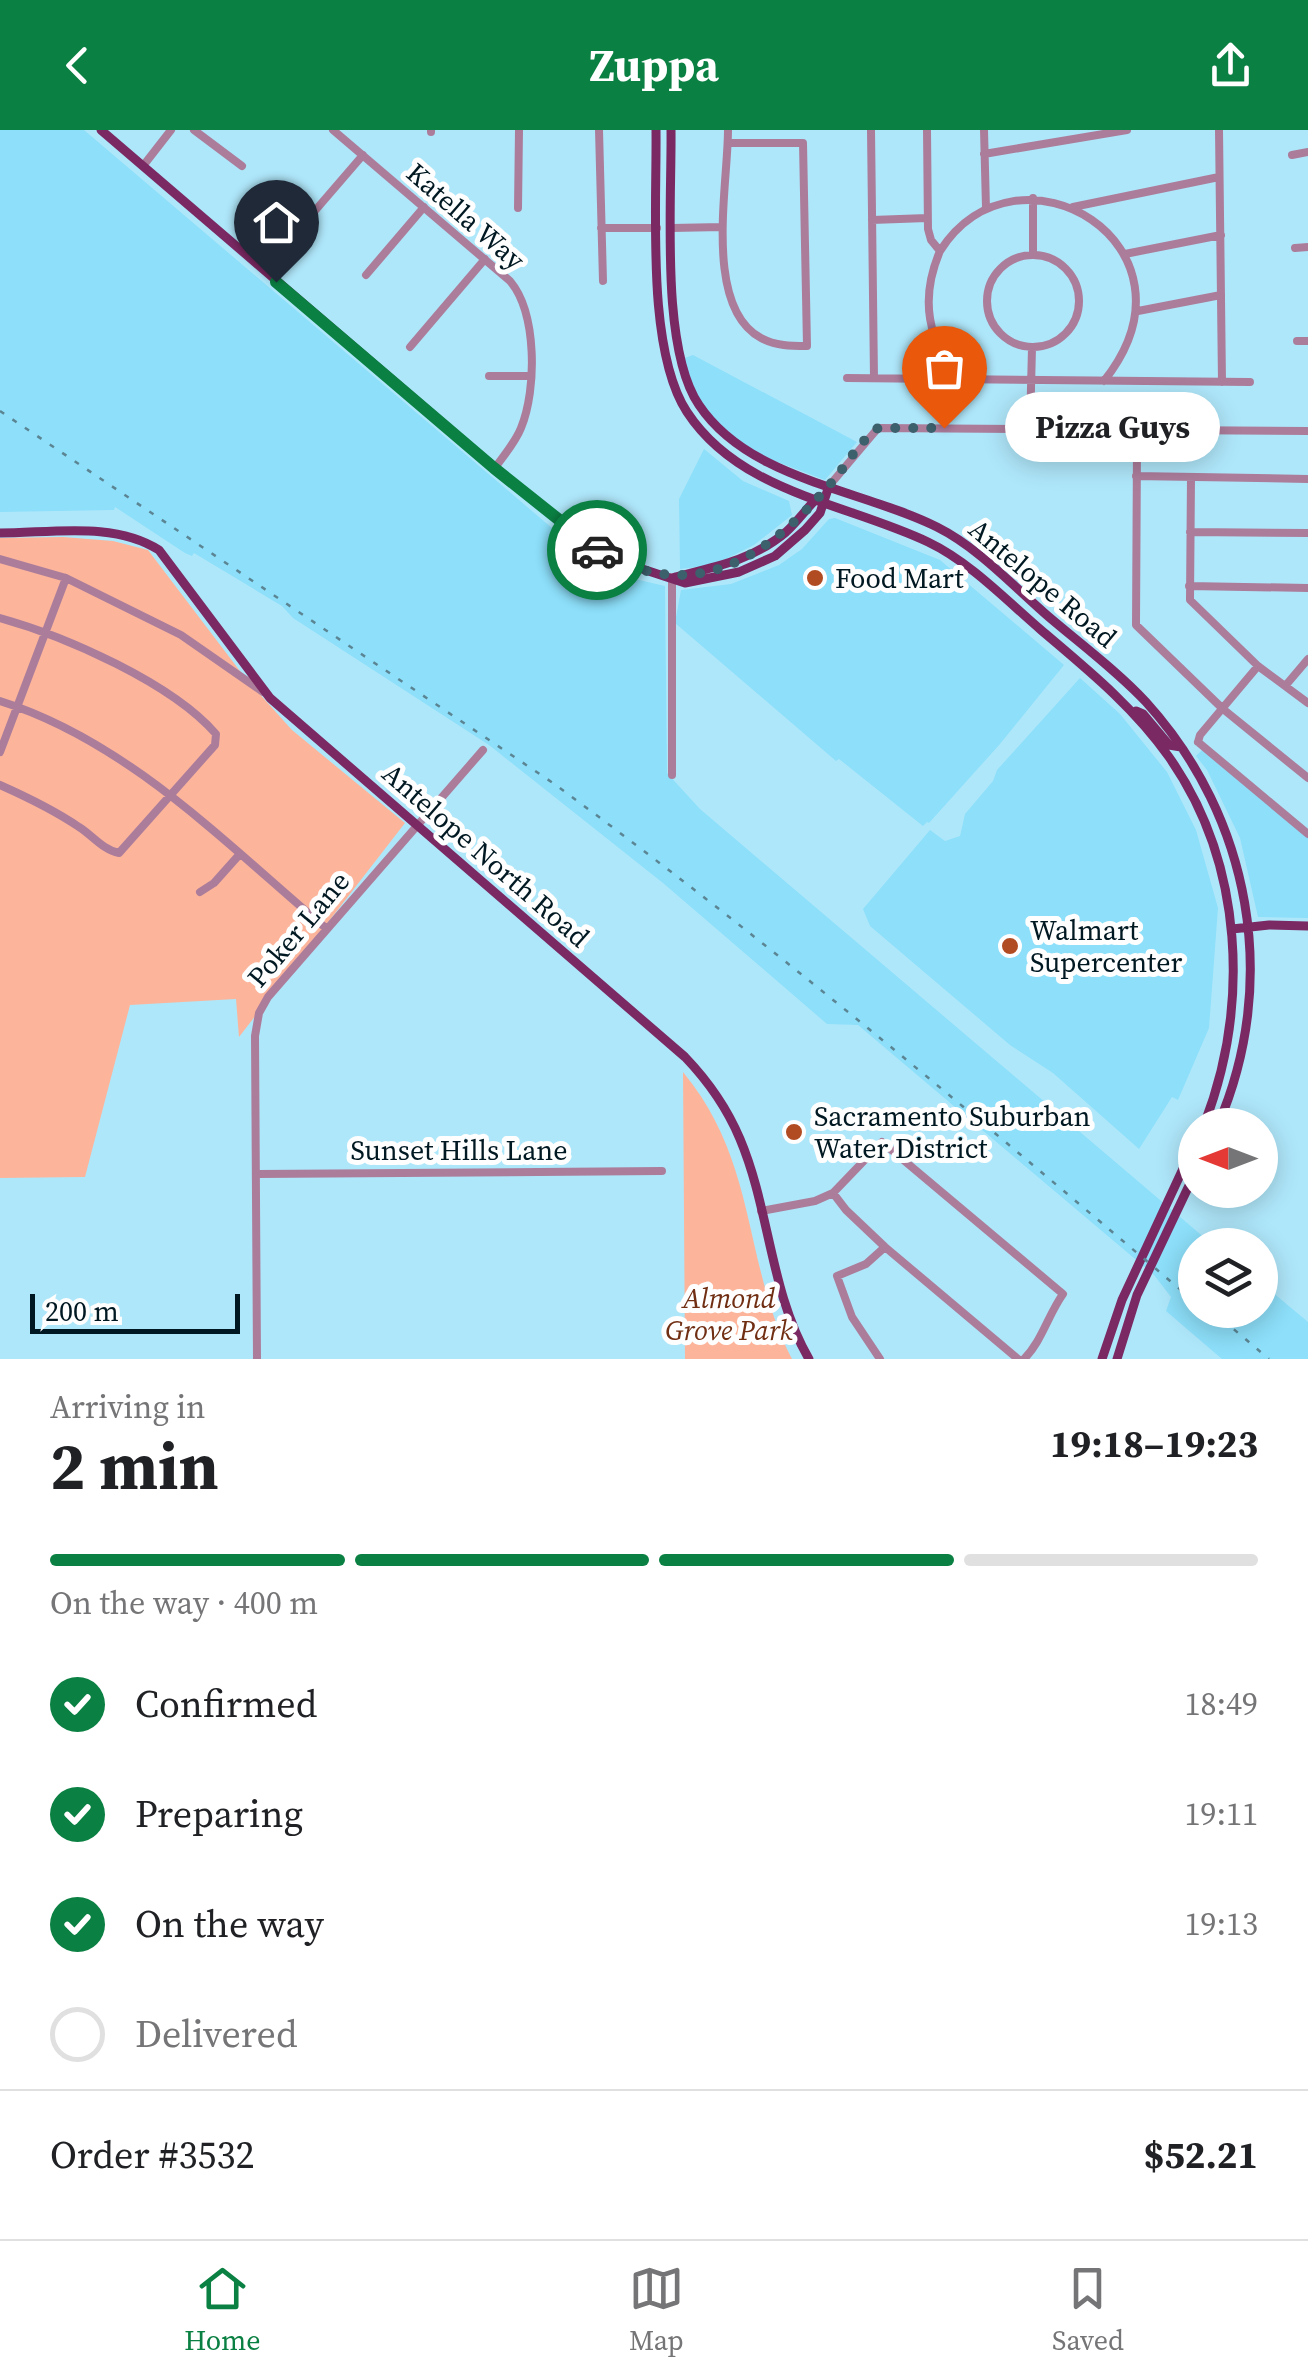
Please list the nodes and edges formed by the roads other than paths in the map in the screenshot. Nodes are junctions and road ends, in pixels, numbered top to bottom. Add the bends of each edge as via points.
1 (101, 130) edge
2 (171, 130) edge
3 (194, 130) edge
4 (333, 130) edge
5 (519, 130) edge
6 (599, 130) edge
7 (656, 130) edge
8 (671, 130) edge
9 (728, 130) edge
10 (871, 130) edge
11 (927, 130) edge
12 (984, 130) edge
13 (1126, 130) edge
14 (1218, 130) edge
15 (728, 143) junction
16 (1308, 152) edge
17 (984, 154) junction
18 (363, 155) junction
19 (1292, 155) dead end
20 (143, 166) junction
21 (242, 166) dead end
22 (1219, 177) junction
23 (657, 181) junction
24 (1033, 198) junction
25 (424, 207) junction
26 (1073, 207) junction
27 (518, 208) dead end
28 (986, 208) junction
29 (928, 218) junction
30 (872, 220) junction
31 (722, 227) junction
32 (601, 228) junction
33 (658, 228) junction
34 (672, 228) junction
35 (1221, 235) junction
36 (288, 242) dead end
37 (1308, 247) edge
38 (1295, 248) dead end
39 (940, 252) junction
40 (1033, 254) junction
41 (1125, 254) junction
42 (484, 259) junction
43 (673, 273) junction
44 (366, 275) dead end
45 (603, 281) dead end
46 (1221, 295) junction
47 (1138, 311) junction
48 (1297, 341) dead end
49 (1308, 341) edge
50 (410, 346) dead end
51 (1032, 348) junction
52 (489, 376) dead end
53 (530, 376) junction
54 (847, 378) dead end
55 (874, 378) junction
56 (963, 379) junction
57 (1032, 380) junction
58 (1104, 380) junction
59 (1222, 382) junction
60 (1250, 382) dead end
61 (1030, 426) junction
62 (1308, 430) edge
63 (1137, 447) dead end
64 (494, 468) junction
65 (1136, 476) junction
66 (1191, 477) junction
67 (1308, 479) edge
68 (829, 486) junction
69 (820, 500) junction
70 (1190, 532) junction
71 (1308, 533) edge
72 (0, 534) edge
73 (0, 559) edge
74 (672, 577) junction
75 (66, 578) junction
76 (1189, 586) junction
77 (1308, 588) edge
78 (0, 618) edge
79 (1031, 622) junction
80 (44, 633) junction
81 (1083, 646) junction
82 (1308, 660) edge
83 (1080, 663) junction
84 (1258, 666) junction
85 (1286, 684) junction
86 (1136, 693) junction
87 (266, 694) junction
88 (0, 702) edge
89 (1308, 703) edge
90 (17, 707) junction
91 (1222, 709) junction
92 (1133, 712) junction
93 (1198, 742) junction
94 (1181, 747) junction
95 (484, 750) dead end
96 (0, 752) edge
97 (672, 774) dead end
98 (1308, 778) edge
99 (0, 785) edge
100 (169, 796) junction
101 (418, 824) junction
102 (1308, 834) edge
103 (239, 855) junction
104 (200, 892) dead end
105 (1308, 926) edge
106 (1249, 927) junction
107 (327, 929) junction
108 (1232, 929) junction
109 (1210, 1108) edge
110 (1225, 1108) edge
111 (662, 1171) dead end
112 (257, 1174) junction
113 (1178, 1179) edge
114 (833, 1193) junction
115 (1178, 1208) edge
116 (761, 1211) junction
117 (885, 1247) junction
118 (257, 1359) edge
119 (809, 1359) edge
120 (880, 1359) edge
121 (1021, 1359) edge
122 (1102, 1359) edge
123 (1117, 1359) edge

1 - 20 main road
2 - 20 street
3 - 21 street
4 - 18 street, Katella Way
5 - 27 street
6 - 32 street
7 - 23 main road, Antelope Road
8 - 34 main road, Antelope Road
9 - 15 street
10 - 30 street
11 - 29 street
12 - 17 street
13 - 17 street
14 - 22 street
15 - 31 street
15 - 31 street via 802,143 807,346 770,343 740,320 728,290
16 - 19 street
17 - 28 street
18 - 25 street, Katella Way
18 - 36 street
20 - 64 main road
22 - 26 street
22 - 35 street
23 - 33 main road, Antelope Road
23 - 34 main road
24 - 26 street
24 - 28 street
24 - 40 street
25 - 42 street, Katella Way
25 - 44 street
26 - 41 street via 1109,231
28 - 39 street via 962,224
29 - 30 street
29 - 39 street via 928,234
30 - 55 street
31 - 34 street
32 - 33 street
32 - 45 street
33 - 43 main road
33 - 69 main road, Antelope Road via 662,341 681,402 733,462
34 - 43 main road, Antelope Road
35 - 41 street
35 - 46 street
37 - 38 street
39 - 56 street via 930,278 932,332
40 - 51 street via 996,273 986,305 1001,335
40 - 51 street via 1064,267 1079,298 1070,330
41 - 47 street
42 - 50 street
42 - 53 street, Katella Way via 510,281 525,306
43 - 68 main road, Antelope Road via 677,355 706,417 751,454
46 - 47 street
46 - 59 street
47 - 58 street via 1127,348
48 - 49 street
51 - 57 street
52 - 53 street
53 - 64 street, Katella Way via 522,425
54 - 55 street
55 - 56 street
56 - 57 street
57 - 58 street
57 - 61 street
58 - 59 street
59 - 60 street
61 - 62 street
61 - 68 street via 878,428
63 - 65 street
64 - 74 main road via 590,546
65 - 66 street
65 - 91 street via 1136,625
66 - 67 street
66 - 70 street
68 - 69 main road
68 - 81 main road, Antelope Road via 946,532
69 - 74 main road via 758,551
69 - 79 main road, Antelope Road via 938,547
70 - 71 street
70 - 76 street
72 - 87 main road, Antelope North Road via 116,533 150,544 178,571
73 - 75 street
74 - 97 street
75 - 80 street
75 - 87 street via 182,635
76 - 77 street
76 - 84 street via 1193,604
78 - 80 street
79 - 81 main road via 1072,649
79 - 83 main road, Antelope Road
80 - 90 street
80 - 100 street via 148,683 216,734 214,745
81 - 86 main road, Antelope Road
82 - 85 street
83 - 86 main road via 1122,692
83 - 92 main road, Antelope Road
84 - 85 street
84 - 91 street
85 - 89 street
86 - 94 main road, Antelope Road
87 - 101 main road, Antelope North Road
88 - 90 street
90 - 96 street
90 - 100 street via 105,750
91 - 93 street
91 - 98 street
92 - 94 main road via 1144,714 1169,745
92 - 108 main road, Antelope Road via 1196,802
93 - 94 street
93 - 102 street
94 - 106 main road, Antelope Road via 1226,831
95 - 101 street, Poker Lane
99 - 100 street via 119,853
100 - 103 street
101 - 107 street, Poker Lane
101 - 116 main road, Antelope North Road via 699,1072 737,1131
103 - 104 street
103 - 107 street
105 - 106 main road
106 - 108 main road
106 - 110 main road, Antelope Road via 1247,1026
107 - 112 street, Poker Lane via 268,998 256,1025
108 - 109 main road, Antelope Road via 1231,1024
111 - 112 street, Sunset Hills Lane
112 - 118 street, Poker Lane
113 - 122 main road
114 - 116 street
114 - 117 street
114 - 121 street via 882,1142 1063,1294 1038,1344
115 - 123 main road via 1137,1296
116 - 119 main road, Antelope North Road via 786,1310
117 - 120 street via 837,1276 852,1317
117 - 121 street

